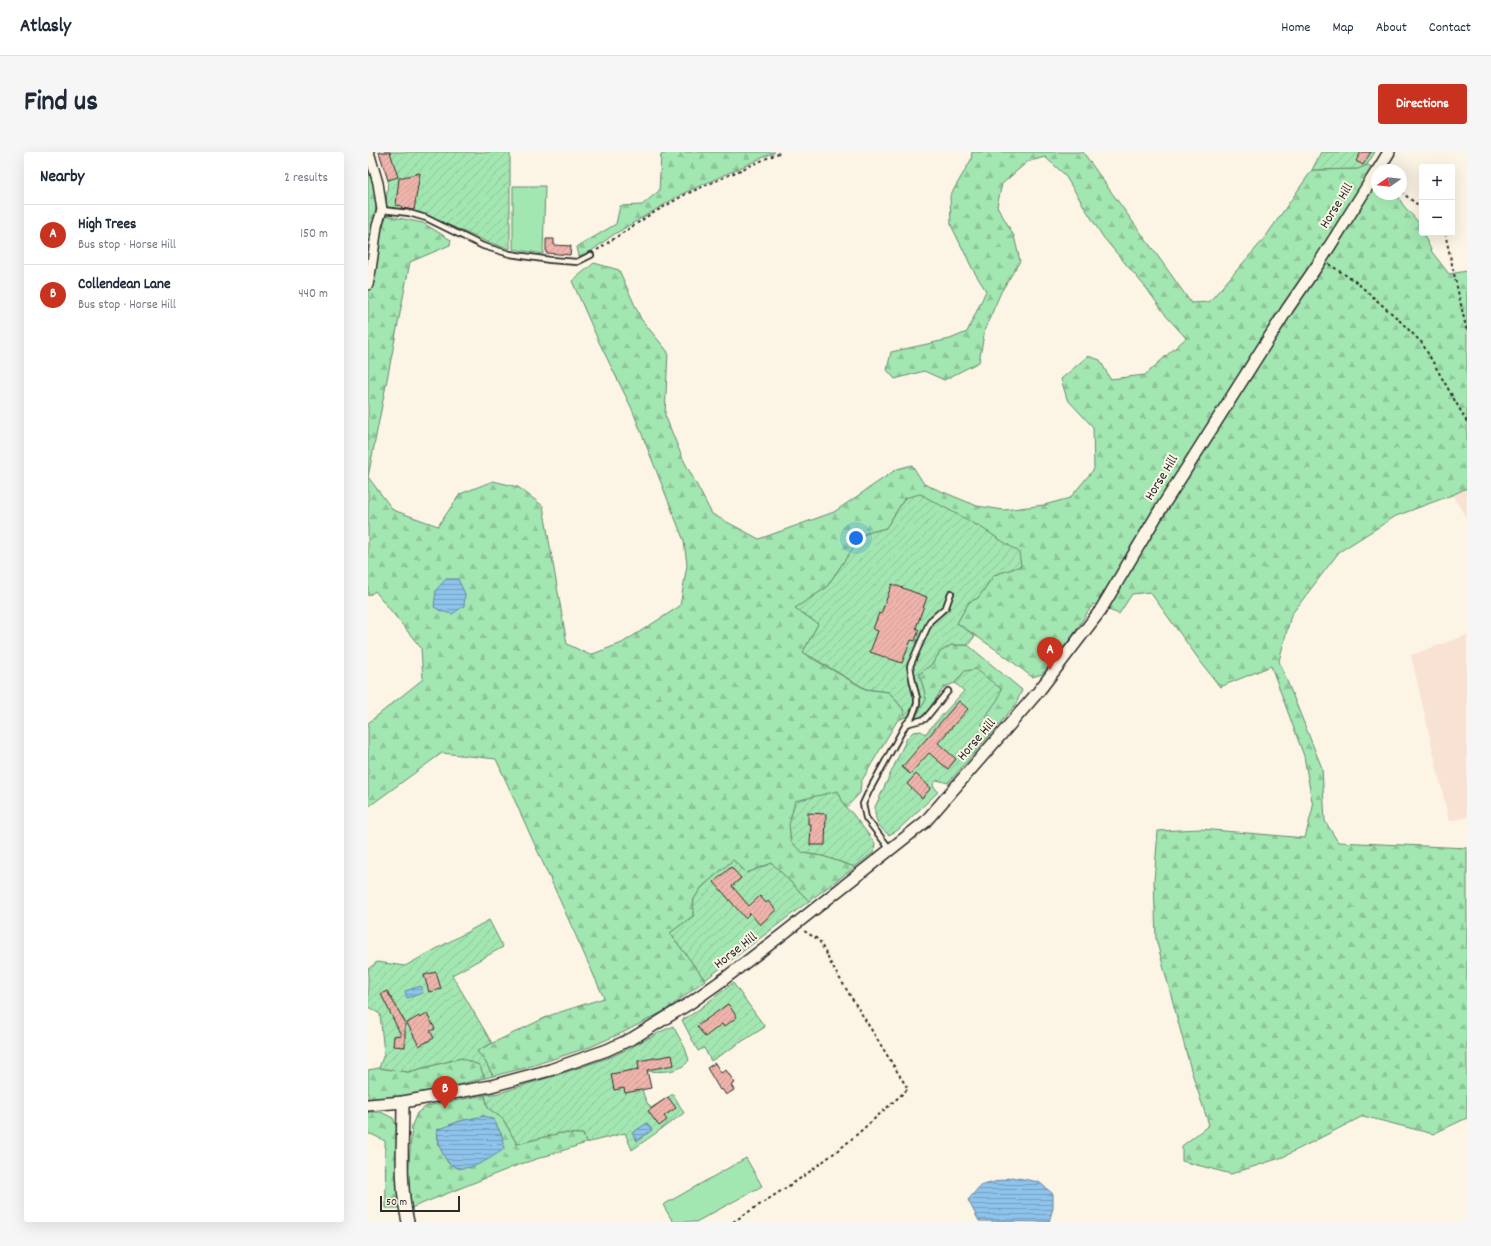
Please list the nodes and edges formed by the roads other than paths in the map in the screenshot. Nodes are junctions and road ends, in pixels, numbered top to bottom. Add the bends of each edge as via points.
1 (369, 152) edge
2 (1389, 152) edge
3 (1381, 164) edge
4 (1371, 181) edge
5 (382, 210) junction
6 (591, 255) road end
7 (368, 285) edge
8 (952, 593) dead end
9 (948, 691) dead end
10 (906, 724) junction
11 (890, 849) junction
12 (403, 1102) junction
13 (368, 1105) edge
14 (408, 1222) edge

1 - 5 street via 378,183
2 - 3 street, Horse Hill
4 - 11 street, Horse Hill via 1161,508 1100,611 1038,692 949,795 925,822
5 - 6 lane via 426,218 483,246 510,254 577,262
5 - 7 street
8 - 10 lane via 946,607 930,621 910,666 917,704
9 - 10 lane via 925,719
10 - 11 lane via 863,804 866,818
11 - 12 street, Horse Hill via 724,979 633,1038 550,1070 491,1086
12 - 13 street, Horse Hill
12 - 14 street via 403,1178

